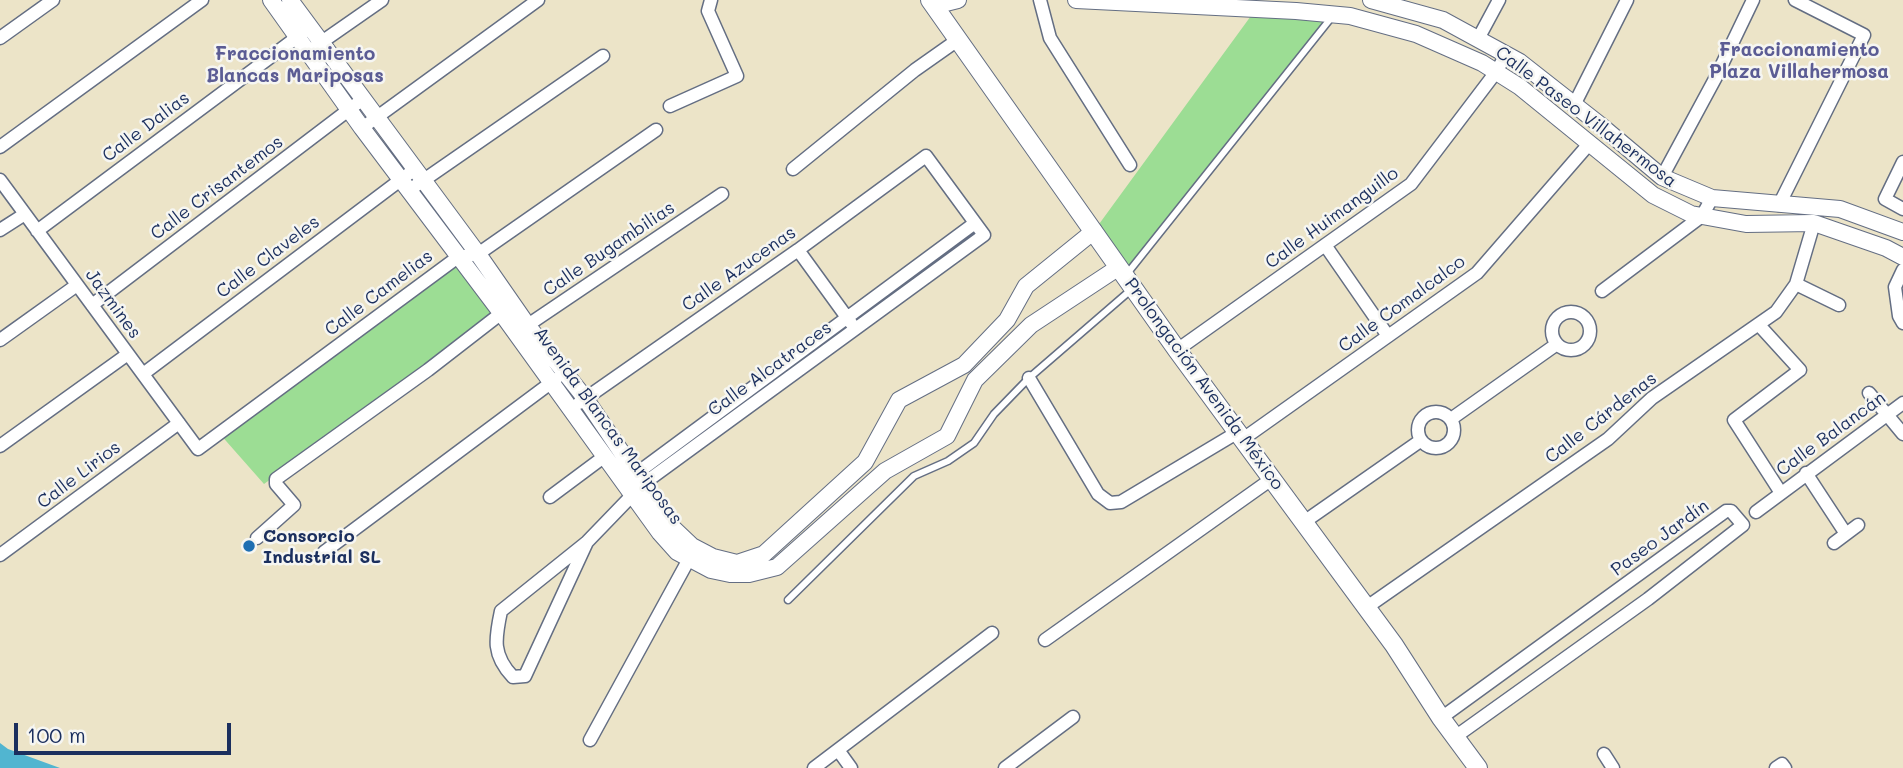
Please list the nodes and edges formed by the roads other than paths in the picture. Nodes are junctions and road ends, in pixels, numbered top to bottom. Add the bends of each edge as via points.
1 (53, 0) edge
2 (202, 0) edge
3 (271, 0) edge
4 (290, 0) edge
5 (382, 0) edge
6 (538, 0) edge
7 (711, 0) edge
8 (958, 0) edge
9 (1040, 0) edge
10 (1076, 0) edge
11 (1371, 0) edge
12 (1499, 0) edge
13 (1627, 0) edge
14 (1753, 0) edge
15 (1795, 0) edge
16 (932, 3) edge
17 (1296, 6) edge
18 (1335, 13) junction
19 (303, 32) junction
20 (0, 38) edge
21 (959, 39) junction
22 (1478, 39) junction
23 (314, 47) junction
24 (1506, 55) junction
25 (603, 56) dead end
26 (1496, 72) junction
27 (363, 99) junction
28 (1574, 104) junction
29 (670, 106) dead end
30 (349, 110) junction
31 (376, 116) junction
32 (362, 128) junction
33 (656, 130) dead end
34 (1589, 144) junction
35 (0, 147) edge
36 (1903, 162) edge
37 (1130, 165) dead end
38 (793, 169) dead end
39 (420, 176) junction
40 (1662, 177) junction
41 (0, 180) edge
42 (404, 186) junction
43 (722, 194) dead end
44 (1712, 198) junction
45 (1779, 205) junction
46 (1903, 209) edge
47 (25, 214) junction
48 (1702, 216) junction
49 (975, 223) junction
50 (1814, 223) junction
51 (0, 230) edge
52 (37, 230) junction
53 (1094, 231) junction
54 (1903, 232) edge
55 (1325, 245) junction
56 (798, 250) junction
57 (478, 254) junction
58 (458, 257) junction
59 (1903, 257) edge
60 (1903, 270) edge
61 (1126, 277) junction
62 (1796, 284) junction
63 (77, 285) junction
64 (1602, 291) dead end
65 (92, 305) junction
66 (1839, 305) dead end
67 (507, 309) junction
68 (851, 323) junction
69 (1903, 323) edge
70 (1759, 325) junction
71 (522, 330) junction
72 (1388, 336) junction
73 (0, 340) edge
74 (1557, 344) dead end
75 (1177, 350) junction
76 (128, 354) junction
77 (565, 372) junction
78 (143, 374) junction
79 (1029, 378) junction
80 (550, 383) junction
81 (1869, 393) dead end
82 (585, 398) junction
83 (1903, 402) edge
84 (571, 410) junction
85 (1887, 414) junction
86 (1451, 419) junction
87 (179, 423) junction
88 (1903, 433) edge
89 (1241, 435) junction
90 (1420, 440) junction
91 (0, 446) edge
92 (198, 449) joint
93 (605, 456) junction
94 (1806, 473) junction
95 (1273, 478) junction
96 (634, 484) junction
97 (1781, 493) junction
98 (550, 497) dead end
99 (1756, 512) dead end
100 (1304, 522) junction
101 (1857, 525) dead end
102 (1693, 534) junction
103 (1846, 534) junction
104 (257, 538) dead end
105 (587, 542) junction
106 (1834, 543) dead end
107 (324, 552) dead end
108 (0, 555) edge
109 (1708, 555) junction
110 (689, 559) junction
111 (1633, 580) junction
112 (1648, 599) junction
113 (788, 600) dead end
114 (1367, 607) junction
115 (1582, 617) junction
116 (992, 633) dead end
117 (1597, 637) junction
118 (1045, 640) dead end
119 (1541, 646) junction
120 (1554, 667) junction
121 (1073, 717) dead end
122 (1441, 718) junction
123 (1455, 737) junction
124 (590, 740) dead end
125 (838, 750) junction
126 (1604, 754) dead end
127 (814, 768) edge
128 (851, 768) edge
129 (1005, 768) edge
130 (1478, 768) edge
131 (1613, 768) edge
132 (1776, 768) edge
133 (1785, 768) edge

1 - 20 street
2 - 35 street
3 - 19 street, Avenida Blancas Mariposas
4 - 19 street, Avenida Blancas Mariposas
5 - 23 street
6 - 31 street
7 - 29 street via 708,11 737,76
8 - 16 street
9 - 37 street via 1050,38
10 - 17 street, Calle Paseo Villahermosa
11 - 22 street, Calle Paseo Villahermosa via 1443,20
12 - 22 street
13 - 28 street
14 - 40 street
15 - 45 street via 1864,35
16 - 21 main road, Prolongación Avenida México
17 - 18 street, Calle Paseo Villahermosa
18 - 26 street, Calle Paseo Villahermosa via 1416,34
18 - 61 lane
19 - 23 street, Avenida Blancas Mariposas
19 - 52 street, Calle Dalias
21 - 38 street
21 - 53 main road, Prolongación Avenida México
22 - 24 street, Calle Paseo Villahermosa
23 - 27 street, Avenida Blancas Mariposas
23 - 30 street, Avenida Blancas Mariposas
24 - 26 street, Calle Huimanguillo
24 - 28 street, Calle Paseo Villahermosa
25 - 39 street, Calle Claveles
26 - 34 street, Calle Paseo Villahermosa
26 - 55 street, Calle Huimanguillo via 1412,184
27 - 30 street, Calle Crisantemos
27 - 31 street, Avenida Blancas Mariposas
28 - 40 street, Calle Paseo Villahermosa
30 - 32 street, Avenida Blancas Mariposas
30 - 65 street, Calle Crisantemos
31 - 32 street
31 - 39 street, Avenida Blancas Mariposas
32 - 42 street, Avenida Blancas Mariposas
33 - 57 street, Calle Camelias
34 - 48 street, Calle Paseo Villahermosa via 1653,195
34 - 72 street, Calle Comalcalco via 1477,273
36 - 46 street via 1885,199
39 - 42 street, Calle Claveles
39 - 57 street, Avenida Blancas Mariposas
40 - 44 street, Calle Paseo Villahermosa
41 - 47 street, Jazmines
42 - 58 street, Avenida Blancas Mariposas
42 - 78 street, Calle Claveles
43 - 71 street, Calle Bugambilias
44 - 45 street, Calle Paseo Villahermosa
44 - 48 street
45 - 54 street, Calle Paseo Villahermosa via 1840,209
47 - 51 street
47 - 52 street, Jazmines
48 - 50 street, Calle Paseo Villahermosa via 1746,224
48 - 64 street
49 - 56 street, Calle Azucenas via 926,156
49 - 68 street, Calle Alcatraces
49 - 68 street, Calle Alcatraces via 984,235
50 - 59 street, Calle Paseo Villahermosa
50 - 62 street, Calle Cárdenas
52 - 63 street, Jazmines
53 - 61 main road, Prolongación Avenida México
53 - 96 street, Avenida Blancas Mariposas via 1026,286 1007,320 964,365 898,400 865,462 764,554 737,563 692,547
55 - 72 street
55 - 75 street, Calle Huimanguillo
56 - 68 street
56 - 82 street, Calle Azucenas
57 - 58 street, Calle Camelias
57 - 67 street, Avenida Blancas Mariposas
58 - 67 street, Avenida Blancas Mariposas
58 - 92 street, Calle Camelias
60 - 69 street via 1895,287
61 - 75 main road, Prolongación Avenida México
61 - 79 lane
61 - 110 street, Avenida Blancas Mariposas via 1031,326 975,380 947,436 884,471 777,567 730,574
62 - 66 street
62 - 70 street, Calle Cárdenas via 1776,312
63 - 65 street, Jazmines
63 - 73 street
65 - 76 street, Jazmines
67 - 71 street, Avenida Blancas Mariposas
67 - 104 street via 276,479 294,505
68 - 96 street, Calle Alcatraces
70 - 97 street, Calle Balancán via 1800,370 1734,419
70 - 114 street, Calle Cárdenas via 1652,398 1608,439
71 - 77 street, Avenida Blancas Mariposas
71 - 80 street, Avenida Blancas Mariposas
72 - 89 street, Calle Comalcalco
74 - 86 street
75 - 89 main road, Prolongación Avenida México
76 - 78 street, Jazmines
76 - 91 street
77 - 80 street
77 - 82 street, Avenida Blancas Mariposas
78 - 87 street, Jazmines
79 - 89 street, Calle Comalcalco via 1098,494 1110,503 1121,502
79 - 113 lane via 974,443 914,476
80 - 84 street, Avenida Blancas Mariposas
80 - 107 street
81 - 85 street
82 - 84 street, Calle Azucenas
82 - 96 street, Avenida Blancas Mariposas
83 - 85 street, Calle Balancán
84 - 93 street, Avenida Blancas Mariposas
85 - 88 street
85 - 94 street, Calle Balancán
86 - 90 street via 1437,411 1429,413 1418,425
86 - 90 street via 1449,442 1435,448
87 - 92 street, Jazmines
87 - 108 street, Calle Lirios
89 - 95 main road, Prolongación Avenida México
90 - 100 street
93 - 96 street, Avenida Blancas Mariposas
93 - 98 street
94 - 97 street, Calle Balancán
94 - 103 street
95 - 100 main road, Prolongación Avenida México
95 - 118 street
96 - 105 street, Calle Alcatraces
96 - 110 street, Avenida Blancas Mariposas via 660,533
97 - 99 street, Calle Balancán
100 - 114 main road, Prolongación Avenida México
101 - 103 street
102 - 109 street
102 - 109 street, Paseo Jardín via 1726,511 1744,525
102 - 111 street, Paseo Jardín
103 - 106 street
105 - 105 street, Calle Alcatraces via 500,611 495,640 502,665 513,677 525,676
109 - 112 street, Paseo Jardín
110 - 124 street
111 - 112 street
111 - 115 street, Paseo Jardín
112 - 117 street, Paseo Jardín
114 - 122 main road, Prolongación Avenida México
115 - 117 street
115 - 119 street, Paseo Jardín
116 - 125 street
117 - 120 street, Paseo Jardín
119 - 120 street
119 - 122 street, Paseo Jardín
120 - 123 street, Paseo Jardín
121 - 129 street
122 - 123 main road, Prolongación Avenida México
123 - 130 main road, Prolongación Avenida México
125 - 127 street
125 - 128 street
126 - 131 street
132 - 133 street via 1782,764

